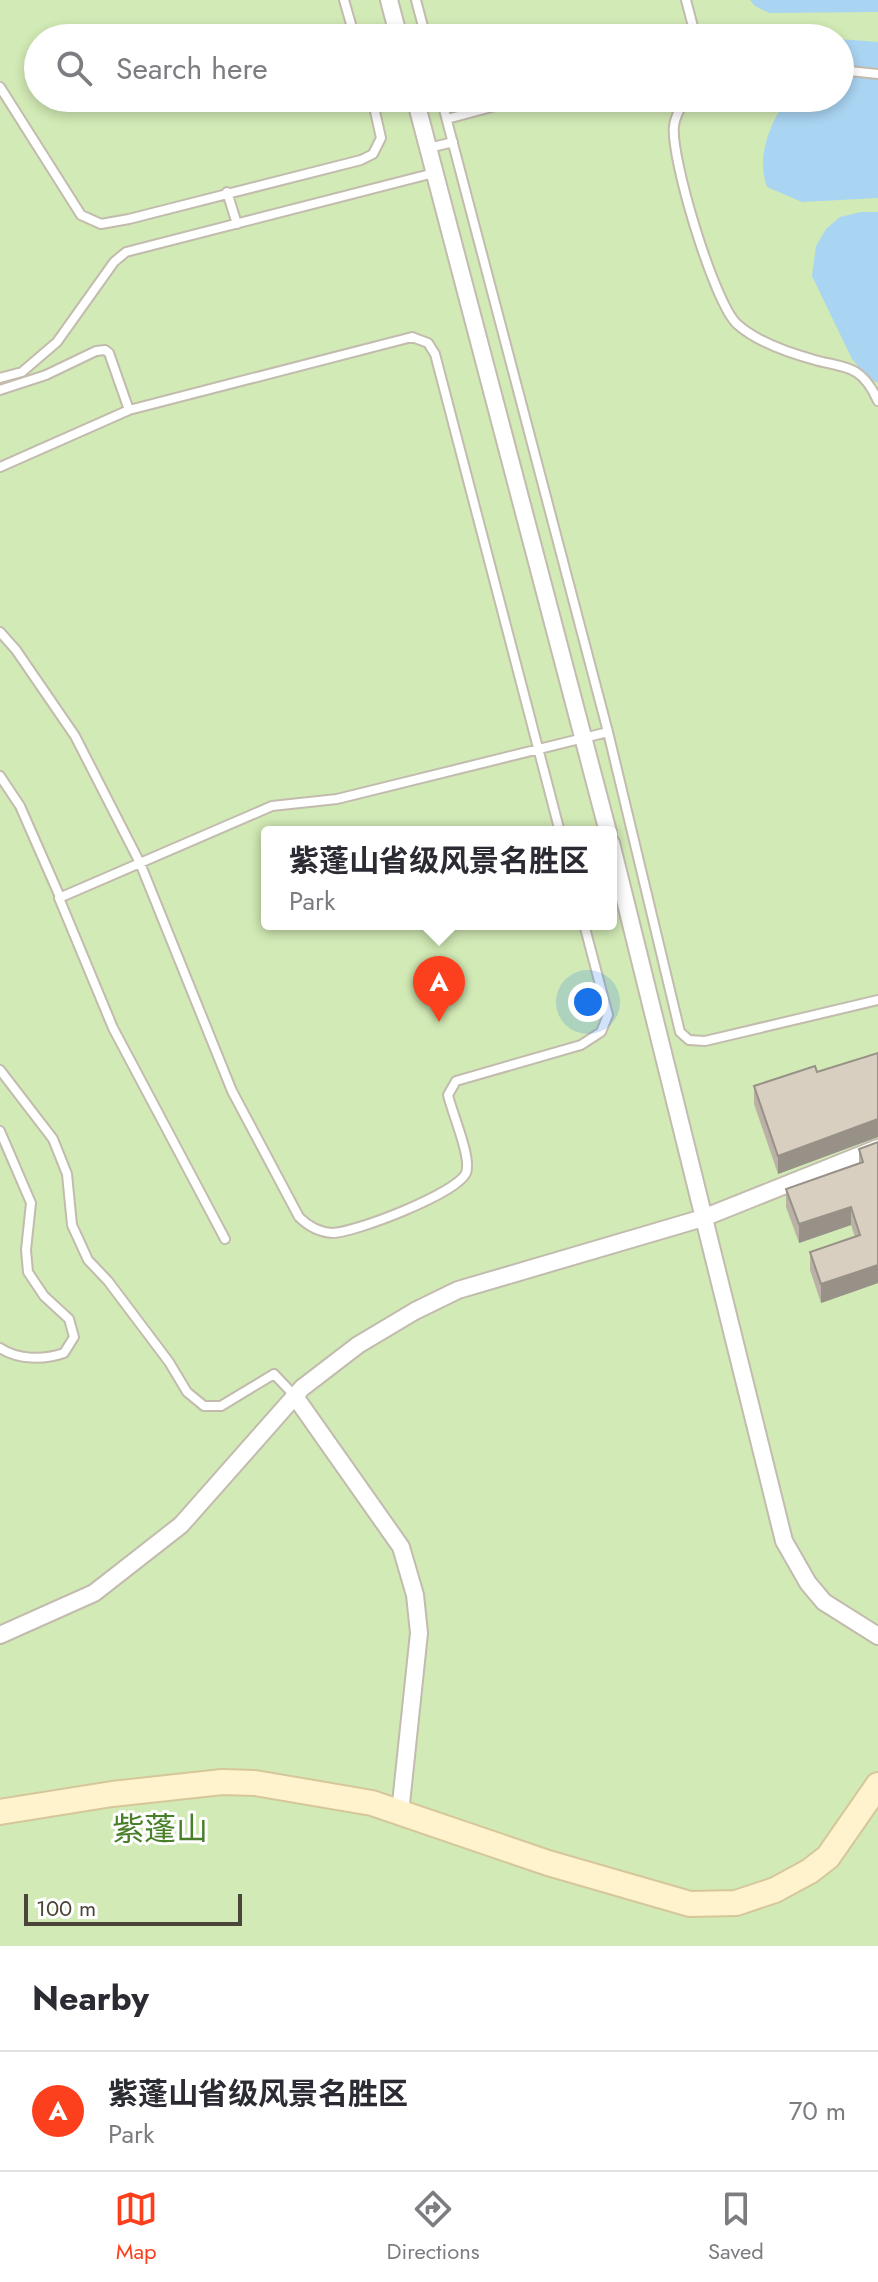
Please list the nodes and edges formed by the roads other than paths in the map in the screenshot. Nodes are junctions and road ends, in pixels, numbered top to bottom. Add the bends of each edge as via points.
1 (344, 0) edge
2 (389, 0) edge
3 (416, 0) edge
4 (686, 0) edge
5 (351, 24) edge
6 (395, 24) edge
7 (422, 24) edge
8 (692, 24) edge
9 (854, 71) edge
10 (878, 74) edge
11 (0, 87) edge
12 (376, 112) edge
13 (419, 112) edge
14 (445, 112) edge
15 (473, 112) edge
16 (678, 112) edge
17 (447, 119) junction
18 (453, 142) junction
19 (429, 148) junction
20 (435, 173) junction
21 (227, 192) junction
22 (237, 224) junction
23 (0, 378) edge
24 (0, 390) edge
25 (878, 401) edge
26 (129, 410) junction
27 (0, 467) edge
28 (0, 632) edge
29 (608, 732) junction
30 (585, 737) junction
31 (539, 748) junction
32 (0, 776) edge
33 (558, 826) edge
34 (607, 826) edge
35 (140, 863) junction
36 (617, 867) edge
37 (60, 897) junction
38 (586, 930) edge
39 (878, 1000) edge
40 (0, 1070) edge
41 (0, 1131) edge
42 (878, 1148) edge
43 (703, 1218) junction
44 (225, 1239) dead end
45 (0, 1348) edge
46 (294, 1395) junction
47 (0, 1635) edge
48 (878, 1636) edge
49 (878, 1785) edge
50 (0, 1812) edge
51 (400, 1813) junction

1 - 5 lane
2 - 6 street
3 - 7 lane
4 - 8 lane
9 - 10 lane
11 - 21 lane via 81,215 90,221 116,222
12 - 21 lane via 381,131 373,154
13 - 19 street
14 - 17 lane
15 - 17 lane
16 - 25 lane via 673,128 680,169 704,256 732,317 777,347 854,371
17 - 18 lane
18 - 19 lane
18 - 29 lane
19 - 20 street
20 - 22 lane
20 - 30 street
21 - 22 lane
22 - 23 lane via 126,252 57,342 22,372
24 - 26 lane via 105,350
26 - 27 lane
26 - 31 lane via 412,337 428,343
28 - 35 lane via 75,736
29 - 30 lane
29 - 39 lane via 684,1036 705,1041
30 - 31 lane
30 - 34 street
31 - 33 lane
31 - 35 lane via 337,799 272,806
32 - 37 lane via 20,806
35 - 37 lane
35 - 38 lane via 232,1091 299,1217 326,1232 426,1203 461,1180 467,1160 448,1095 456,1081 581,1045 601,1032 608,1015
36 - 43 street
37 - 44 lane via 113,1028
40 - 46 lane via 53,1139 67,1174 72,1225 88,1260 187,1392 204,1406 221,1406 274,1374
41 - 45 lane via 31,1203 28,1272 69,1319 74,1337 64,1353 48,1359
42 - 43 street
43 - 46 street via 458,1290 358,1345
43 - 48 street via 784,1541 824,1602
46 - 47 street via 181,1525 94,1593
46 - 51 street via 401,1547 415,1595 419,1633
49 - 51 street via 828,1857 775,1890 736,1903 690,1904
50 - 51 street via 222,1782 289,1788

